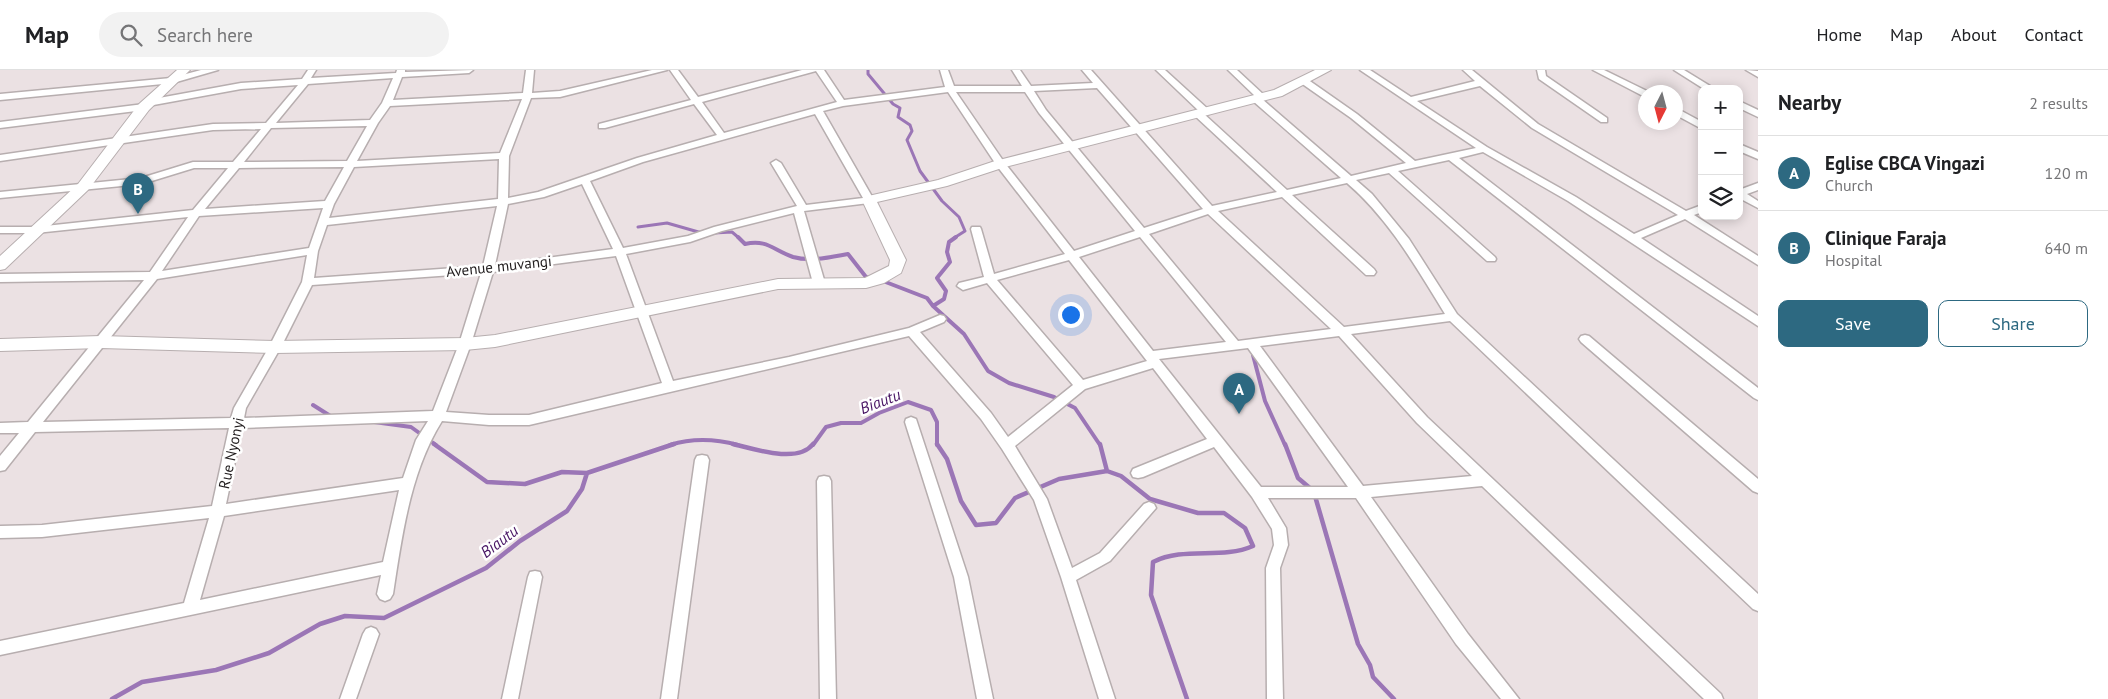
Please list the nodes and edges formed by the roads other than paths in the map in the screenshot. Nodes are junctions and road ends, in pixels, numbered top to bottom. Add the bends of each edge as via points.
1 (214, 70) edge
2 (312, 70) edge
3 (469, 70) edge
4 (530, 70) edge
5 (662, 70) edge
6 (674, 70) edge
7 (812, 70) edge
8 (820, 70) edge
9 (944, 70) edge
10 (1016, 70) edge
11 (1086, 70) edge
12 (1160, 70) edge
13 (1232, 70) edge
14 (1325, 70) edge
15 (1364, 70) edge
16 (1467, 70) edge
17 (1541, 70) edge
18 (1597, 70) edge
19 (1678, 70) edge
20 (1750, 70) edge
21 (400, 72) edge
22 (1758, 74) edge
23 (177, 76) edge
24 (1305, 76) edge
25 (304, 83) junction
26 (1480, 83) junction
27 (1100, 85) junction
28 (1704, 85) edge
29 (950, 89) junction
30 (1029, 89) junction
31 (1638, 90) edge
32 (0, 97) edge
33 (527, 97) junction
34 (1258, 98) junction
35 (1410, 100) junction
36 (698, 101) junction
37 (386, 103) junction
38 (842, 103) junction
39 (1758, 103) edge
40 (1743, 104) edge
41 (146, 105) junction
42 (1743, 106) edge
43 (817, 109) junction
44 (1202, 113) junction
45 (1758, 114) edge
46 (1683, 115) edge
47 (1604, 120) dead end
48 (373, 123) junction
49 (268, 124) junction
50 (1698, 124) edge
51 (0, 125) edge
52 (602, 126) dead end
53 (1137, 128) junction
54 (721, 135) junction
55 (120, 141) junction
56 (1070, 146) junction
57 (1743, 148) edge
58 (1484, 149) junction
59 (504, 156) junction
60 (1758, 156) edge
61 (0, 158) edge
62 (1452, 158) junction
63 (237, 163) junction
64 (776, 163) dead end
65 (350, 164) junction
66 (1000, 164) junction
67 (1414, 166) junction
68 (1391, 170) junction
69 (1349, 178) junction
70 (585, 180) junction
71 (1758, 186) edge
72 (83, 187) junction
73 (1743, 192) edge
74 (1283, 193) junction
75 (0, 195) edge
76 (1743, 196) edge
77 (869, 200) junction
78 (503, 202) junction
79 (329, 204) junction
80 (1758, 204) edge
81 (800, 208) junction
82 (1698, 209) edge
83 (1210, 210) junction
84 (196, 214) junction
85 (1684, 214) junction
86 (323, 222) junction
87 (976, 229) dead end
88 (0, 230) edge
89 (36, 230) junction
90 (1140, 232) junction
91 (1633, 238) junction
92 (313, 251) junction
93 (620, 252) junction
94 (1071, 256) junction
95 (1491, 259) dead end
96 (1758, 261) edge
97 (0, 265) edge
98 (488, 269) junction
99 (1370, 272) dead end
100 (153, 276) junction
101 (0, 278) edge
102 (990, 279) junction
103 (308, 282) junction
104 (819, 283) junction
105 (963, 286) dead end
106 (641, 313) junction
107 (1453, 316) junction
108 (940, 319) dead end
109 (1758, 322) edge
110 (912, 331) junction
111 (1341, 331) junction
112 (1585, 339) dead end
113 (101, 342) junction
114 (465, 344) junction
115 (1252, 344) junction
116 (0, 345) edge
117 (1235, 345) junction
118 (275, 347) junction
119 (1154, 360) junction
120 (669, 386) junction
121 (1081, 386) junction
122 (1758, 395) edge
123 (438, 416) junction
124 (911, 422) dead end
125 (238, 423) junction
126 (31, 427) junction
127 (0, 428) edge
128 (1216, 441) junction
129 (1007, 445) junction
130 (702, 460) dead end
131 (0, 466) edge
132 (1138, 473) dead end
133 (1486, 480) junction
134 (824, 481) dead end
135 (408, 484) junction
136 (1758, 487) edge
137 (1360, 492) junction
138 (1257, 493) junction
139 (1149, 508) dead end
140 (218, 511) junction
141 (0, 532) edge
142 (390, 567) junction
143 (1068, 577) junction
144 (535, 578) dead end
145 (385, 594) dead end
146 (1758, 604) edge
147 (190, 608) junction
148 (371, 634) dead end
149 (0, 648) edge
150 (348, 699) edge
151 (510, 699) edge
152 (669, 699) edge
153 (828, 699) edge
154 (985, 699) edge
155 (1106, 699) edge
156 (1275, 699) edge
157 (1511, 699) edge
158 (1715, 699) edge

1 - 23 street
2 - 25 street
3 - 21 street
4 - 33 street
5 - 33 street via 560,94
6 - 36 street
7 - 36 street
8 - 38 street
9 - 29 street
10 - 30 street
11 - 27 street
12 - 44 street
13 - 34 street
14 - 24 street
15 - 35 street
16 - 26 street
17 - 47 street via 1542,77
18 - 31 street
19 - 28 street
20 - 22 street
21 - 25 street
21 - 37 street, Rue Nyonyi
23 - 32 street
23 - 41 street
24 - 34 street via 1278,93
24 - 67 street
25 - 41 street via 241,86
25 - 49 street
26 - 35 street
26 - 85 street via 1535,126
27 - 30 street
27 - 53 street
29 - 30 street
29 - 38 street
29 - 66 street
30 - 56 street
33 - 37 street
33 - 59 street
34 - 44 street
34 - 69 street
35 - 58 street
36 - 52 street
36 - 54 street
37 - 48 street, Rue Nyonyi
38 - 43 street
39 - 40 street
41 - 51 street
41 - 55 street
42 - 45 street
43 - 54 street
43 - 77 street
44 - 53 street
44 - 74 street
46 - 50 street
48 - 49 street
48 - 65 street, Rue Nyonyi
49 - 55 street via 212,127
49 - 63 street
53 - 56 street
53 - 83 street
54 - 70 street
55 - 61 street
55 - 72 street
56 - 66 street
56 - 90 street
57 - 60 street
58 - 62 street
58 - 91 street
59 - 65 street
59 - 78 street
62 - 67 street
62 - 122 street
63 - 65 street
63 - 72 street via 193,165 142,181
63 - 84 street
64 - 81 street
65 - 79 street, Rue Nyonyi
66 - 77 street
66 - 94 street
67 - 68 street
68 - 69 street
68 - 95 street
69 - 74 street
69 - 107 street via 1405,242
70 - 78 street via 540,196
70 - 93 street
71 - 73 street
72 - 75 street
72 - 89 street
74 - 83 street
74 - 99 street
76 - 80 street
77 - 81 street, Avenue muvangi
77 - 104 street via 898,260 896,268 866,283
78 - 86 street
78 - 98 street
79 - 84 street
79 - 86 street, Rue Nyonyi
81 - 93 street, Avenue muvangi via 690,239
81 - 104 street
82 - 85 street
83 - 90 street
83 - 111 street
84 - 89 street
84 - 100 street
85 - 91 street
85 - 96 street
86 - 92 street, Rue Nyonyi
87 - 102 street
88 - 89 street
89 - 97 street
90 - 94 street
90 - 117 street
91 - 109 street
92 - 100 street
92 - 103 street, Rue Nyonyi
93 - 98 street, Avenue muvangi
93 - 106 street
94 - 102 street
94 - 119 street
98 - 103 street, Avenue muvangi
98 - 114 street
100 - 101 street
100 - 113 street
102 - 105 street
102 - 121 street
103 - 118 street, Rue Nyonyi
104 - 106 street via 778,284
106 - 114 street via 494,342
106 - 120 street
107 - 111 street
107 - 146 street
108 - 110 street
110 - 120 street
110 - 129 street
111 - 115 street
111 - 133 street via 1422,420
112 - 136 street
113 - 116 street
113 - 118 street
113 - 126 street
114 - 118 street
114 - 123 street
115 - 117 street
115 - 137 street
117 - 119 street
118 - 125 street, Rue Nyonyi via 240,408
119 - 121 street
119 - 128 street
120 - 123 street via 529,420
121 - 129 street
123 - 125 street
123 - 135 street via 425,437
124 - 154 street via 961,577
125 - 126 street
125 - 140 street, Rue Nyonyi
126 - 127 street
126 - 131 street
128 - 132 street
128 - 138 street
129 - 143 street via 1040,499
130 - 152 street
133 - 137 street
133 - 158 street
134 - 153 street
135 - 140 street
135 - 142 street
137 - 138 street
137 - 157 street via 1462,639
138 - 156 street via 1280,528 1281,545 1273,568
139 - 143 street via 1104,557
140 - 141 street via 42,531
140 - 147 street, Rue Nyonyi
142 - 145 street
142 - 147 street
143 - 155 street
144 - 151 street
147 - 149 street
148 - 150 street

